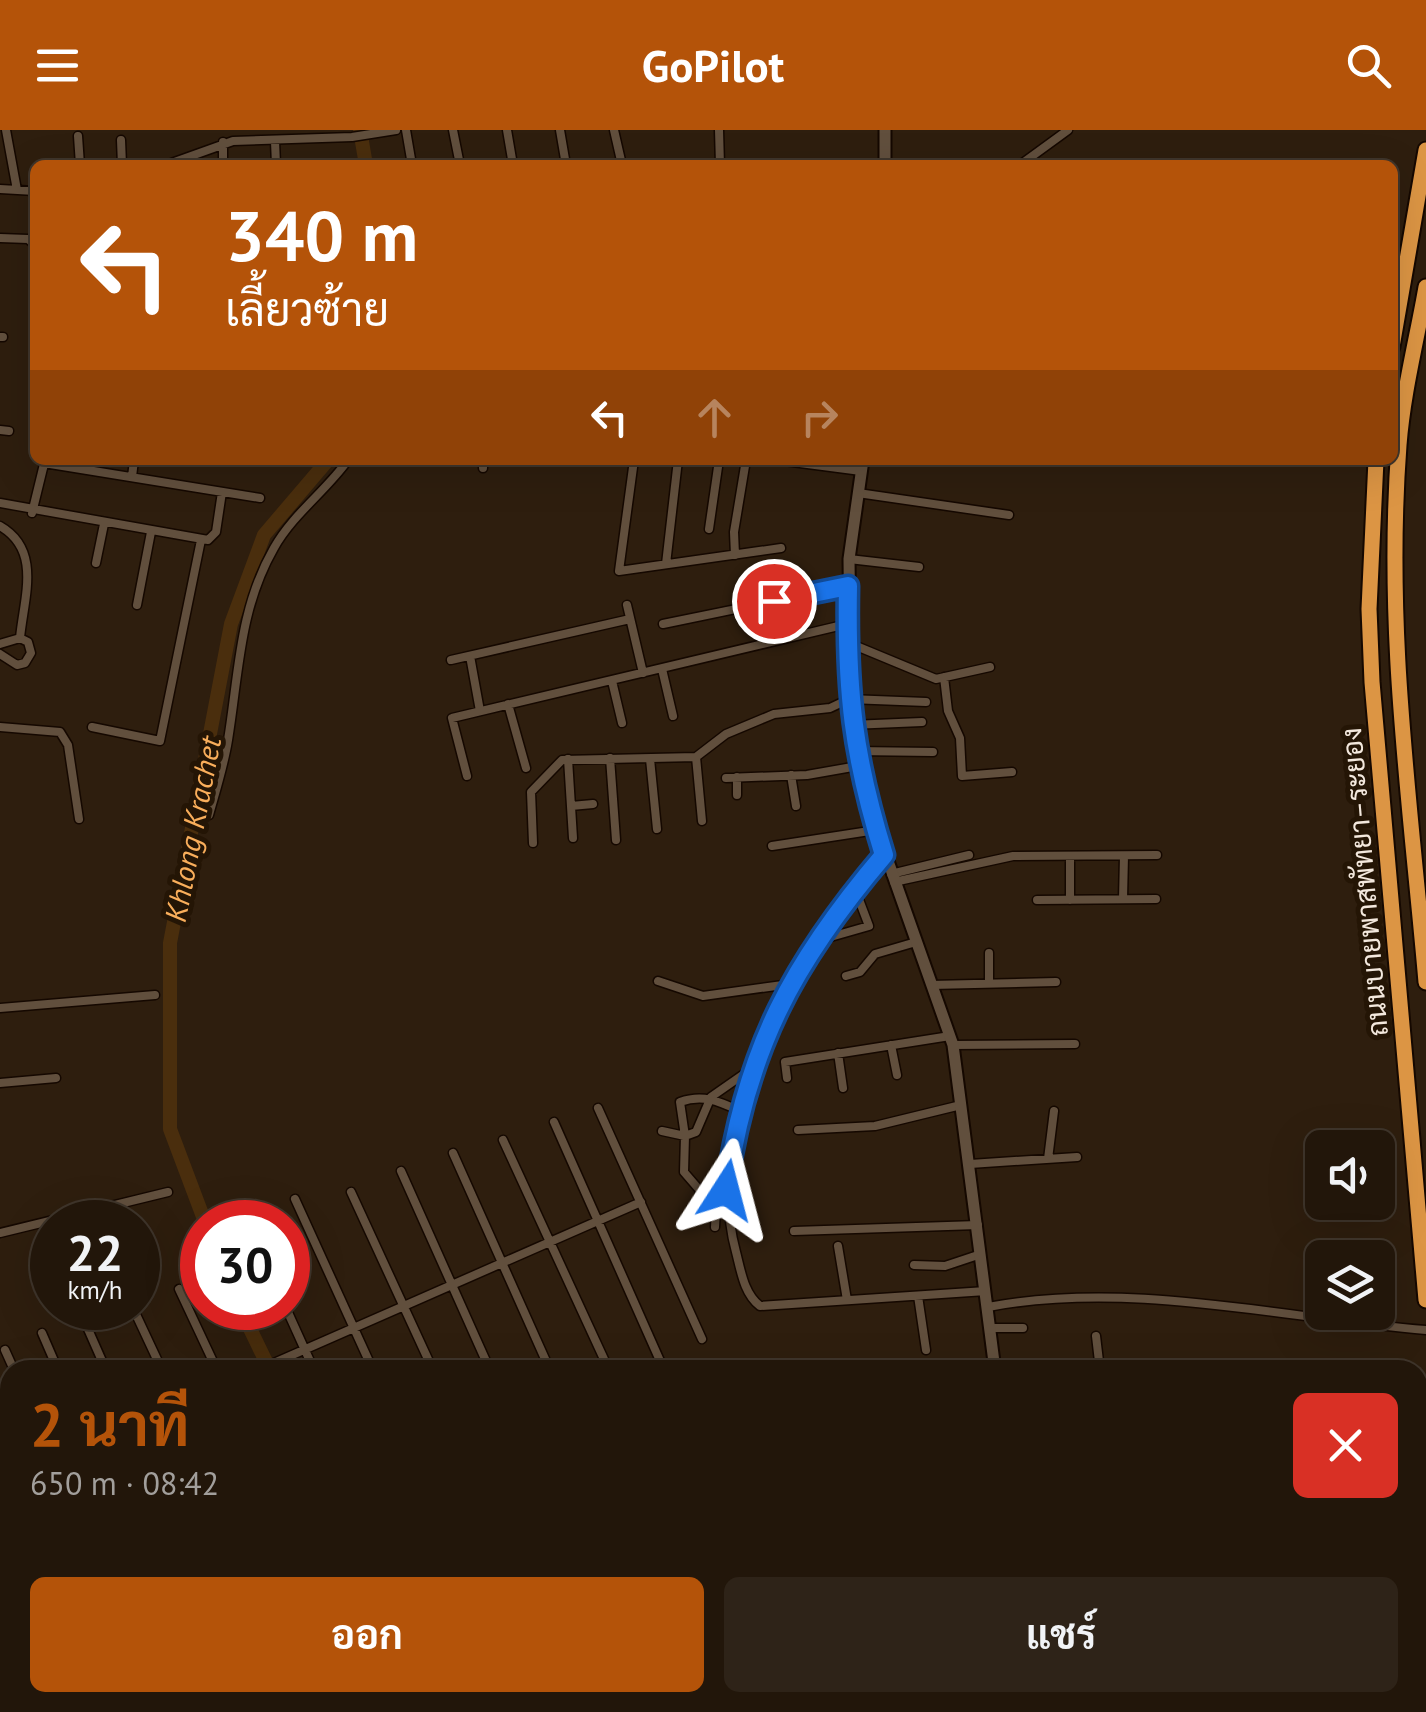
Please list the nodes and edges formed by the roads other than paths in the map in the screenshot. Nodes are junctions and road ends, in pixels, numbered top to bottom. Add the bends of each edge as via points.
1 (6, 130) edge
2 (396, 130) edge
3 (406, 130) edge
4 (454, 130) edge
5 (507, 130) edge
6 (560, 130) edge
7 (614, 130) edge
8 (719, 130) edge
9 (885, 130) edge
10 (1068, 130) edge
11 (380, 132) edge
12 (78, 136) dead end
13 (120, 140) dead end
14 (275, 141) junction
15 (222, 142) junction
16 (1426, 150) edge
17 (80, 160) edge
18 (122, 160) edge
19 (179, 160) edge
20 (224, 160) edge
21 (276, 160) edge
22 (411, 160) edge
23 (459, 160) edge
24 (512, 160) edge
25 (565, 160) edge
26 (621, 160) edge
27 (720, 160) edge
28 (885, 160) edge
29 (1027, 160) edge
30 (0, 189) edge
31 (17, 190) junction
32 (30, 191) edge
33 (0, 238) edge
34 (30, 239) edge
35 (1426, 288) edge
36 (1398, 312) edge
37 (1423, 322) edge
38 (1398, 464) edge
39 (44, 465) edge
40 (68, 465) edge
41 (133, 465) edge
42 (344, 465) edge
43 (633, 465) edge
44 (677, 465) edge
45 (718, 465) edge
46 (745, 465) edge
47 (1376, 465) edge
48 (1398, 465) edge
49 (862, 466) edge
50 (132, 476) junction
51 (222, 492) junction
52 (858, 494) junction
53 (260, 498) dead end
54 (0, 503) edge
55 (32, 512) junction
56 (1008, 515) dead end
57 (104, 524) junction
58 (0, 526) edge
59 (710, 528) dead end
60 (151, 532) junction
61 (201, 540) junction
62 (782, 548) dead end
63 (735, 555) junction
64 (849, 559) junction
65 (96, 562) dead end
66 (666, 564) junction
67 (918, 567) dead end
68 (848, 586) junction
69 (136, 605) dead end
70 (627, 605) dead end
71 (630, 619) junction
72 (663, 624) dead end
73 (848, 624) junction
74 (20, 638) junction
75 (847, 643) junction
76 (2, 649) edge
77 (470, 656) junction
78 (451, 660) dead end
79 (990, 667) dead end
80 (662, 669) junction
81 (643, 674) junction
82 (944, 676) junction
83 (612, 681) junction
84 (850, 699) junction
85 (926, 702) dead end
86 (508, 704) junction
87 (830, 708) junction
88 (480, 710) junction
89 (673, 716) dead end
90 (851, 722) junction
91 (922, 722) dead end
92 (622, 723) dead end
93 (0, 727) edge
94 (92, 727) dead end
95 (855, 750) junction
96 (934, 752) dead end
97 (696, 757) junction
98 (568, 758) junction
99 (610, 758) junction
100 (650, 759) junction
101 (858, 766) junction
102 (526, 768) dead end
103 (1012, 772) dead end
104 (791, 774) junction
105 (466, 776) dead end
106 (737, 777) junction
107 (726, 778) dead end
108 (738, 795) dead end
109 (593, 804) dead end
110 (571, 806) junction
111 (796, 806) dead end
112 (209, 815) dead end
113 (79, 819) dead end
114 (702, 821) dead end
115 (656, 829) dead end
116 (876, 830) junction
117 (573, 838) dead end
118 (616, 840) dead end
119 (533, 843) dead end
120 (772, 846) dead end
121 (884, 855) junction
122 (969, 855) dead end
123 (1157, 855) dead end
124 (1070, 856) junction
125 (1124, 856) junction
126 (892, 878) junction
127 (855, 889) junction
128 (1123, 899) junction
129 (1156, 899) dead end
130 (1036, 900) dead end
131 (1070, 900) junction
132 (826, 938) dead end
133 (916, 942) junction
134 (989, 953) dead end
135 (846, 976) dead end
136 (658, 981) dead end
137 (1056, 982) dead end
138 (1426, 982) edge
139 (989, 983) junction
140 (790, 984) junction
141 (931, 985) junction
142 (154, 995) dead end
143 (0, 1008) edge
144 (951, 1041) junction
145 (1075, 1044) dead end
146 (891, 1045) junction
147 (838, 1054) junction
148 (754, 1067) junction
149 (896, 1074) dead end
150 (56, 1078) dead end
151 (786, 1078) dead end
152 (0, 1084) edge
153 (843, 1088) dead end
154 (711, 1098) junction
155 (962, 1105) junction
156 (598, 1108) dead end
157 (740, 1111) junction
158 (1054, 1111) dead end
159 (554, 1122) dead end
160 (798, 1130) dead end
161 (662, 1131) dead end
162 (685, 1136) junction
163 (504, 1140) dead end
164 (453, 1153) dead end
165 (1077, 1158) dead end
166 (1048, 1159) junction
167 (970, 1164) junction
168 (401, 1171) dead end
169 (168, 1192) dead end
170 (350, 1192) dead end
171 (294, 1199) dead end
172 (640, 1202) junction
173 (727, 1206) junction
174 (716, 1208) junction
175 (598, 1222) junction
176 (978, 1225) junction
177 (716, 1227) dead end
178 (794, 1231) dead end
179 (0, 1233) edge
180 (550, 1242) junction
181 (838, 1246) dead end
182 (981, 1254) junction
183 (503, 1263) junction
184 (914, 1265) dead end
185 (453, 1286) junction
186 (179, 1289) dead end
187 (986, 1291) junction
188 (918, 1296) junction
189 (847, 1300) junction
190 (1426, 1300) edge
191 (988, 1307) junction
192 (404, 1308) junction
193 (990, 1328) junction
194 (1023, 1328) dead end
195 (88, 1330) edge
196 (143, 1330) edge
197 (296, 1330) edge
198 (356, 1330) junction
199 (1426, 1330) edge
200 (42, 1333) dead end
201 (1096, 1336) dead end
202 (702, 1339) dead end
203 (5, 1350) dead end
204 (926, 1350) dead end
205 (306, 1351) junction
206 (10, 1360) edge
207 (54, 1360) edge
208 (102, 1360) edge
209 (157, 1360) edge
210 (212, 1360) edge
211 (283, 1360) edge
212 (310, 1360) edge
213 (370, 1360) edge
214 (428, 1360) edge
215 (486, 1360) edge
216 (546, 1360) edge
217 (604, 1360) edge
218 (661, 1360) edge
219 (994, 1360) edge
220 (1099, 1360) edge

1 - 31 street
2 - 11 street
3 - 22 street
4 - 23 street
5 - 24 street
6 - 25 street
7 - 26 street
8 - 27 street
9 - 28 street
10 - 29 street
11 - 14 street
12 - 17 street
13 - 18 street
14 - 15 street
14 - 21 street
15 - 19 street
15 - 20 street
16 - 36 highway
30 - 31 street
31 - 32 street
33 - 34 street
35 - 37 highway, ถนนบายพาสพัทยา–ระยอง
37 - 38 highway, ถนนบายพาสพัทยา–ระยอง
39 - 55 street
40 - 50 street
41 - 50 street
42 - 112 street via 294,518 258,578 235,662 228,742
43 - 66 street via 620,571
44 - 66 street
45 - 59 street
46 - 63 street
47 - 190 highway, ถนนบายพาสพัทยา–ระยอง via 1372,682
48 - 138 highway, ถนนบายพาสพัทยา–ระยอง via 1396,687
49 - 52 street
50 - 51 street
51 - 53 street
51 - 61 street via 214,536
52 - 56 street
52 - 64 street
54 - 55 street
55 - 57 street
57 - 60 street
57 - 65 street
58 - 74 street via 16,535 28,558
60 - 61 street
60 - 69 street
61 - 94 street via 160,740
62 - 63 street
63 - 66 street
64 - 67 street
64 - 68 street
68 - 72 street
68 - 73 street
70 - 71 street
71 - 77 street
71 - 81 street
73 - 75 street
73 - 80 street
74 - 76 street
74 - 76 street via 30,646 29,659 16,665
75 - 82 street
75 - 84 street
77 - 78 street
77 - 88 street
79 - 82 street
80 - 81 street
80 - 89 street
81 - 83 street
82 - 103 street via 962,776
83 - 86 street
83 - 92 street
84 - 85 street
84 - 87 street
84 - 90 street
86 - 88 street
86 - 102 street
87 - 90 street
87 - 97 street via 748,722
88 - 105 street via 452,718
90 - 91 street
90 - 95 street
93 - 113 street via 60,732 68,745
95 - 96 street
95 - 101 street
97 - 100 street
97 - 114 street
98 - 99 street
98 - 110 street
98 - 119 street via 554,764 531,792
99 - 100 street
99 - 118 street
100 - 115 street
101 - 104 street
101 - 116 street
104 - 106 street
104 - 111 street
106 - 107 street
106 - 108 street
109 - 110 street
110 - 117 street
116 - 120 street
116 - 121 street
121 - 126 street
121 - 127 street
122 - 126 street
123 - 125 street
124 - 125 street
124 - 126 street via 1013,856
124 - 131 street
125 - 128 street
126 - 133 street
127 - 132 street via 869,926
127 - 140 street
128 - 129 street
128 - 131 street
130 - 131 street
133 - 135 street via 875,954 860,972
133 - 141 street
134 - 139 street
136 - 140 street via 703,996
137 - 139 street
139 - 141 street
140 - 148 street
141 - 144 street
142 - 143 street
144 - 145 street
144 - 146 street
144 - 155 street
146 - 147 street
146 - 149 street
147 - 151 street via 785,1062
147 - 153 street
148 - 154 street
148 - 157 street
150 - 152 street
154 - 157 street
154 - 162 street via 696,1132
154 - 162 street via 680,1102
155 - 160 street via 875,1126
155 - 167 street
156 - 172 street
157 - 173 street
158 - 166 street
159 - 175 street
161 - 162 street
162 - 174 street via 684,1172
163 - 180 street
164 - 183 street
165 - 166 street
166 - 167 street
167 - 176 street
168 - 185 street
169 - 179 street
170 - 192 street
171 - 198 street
172 - 175 street
172 - 202 street
173 - 174 street
173 - 189 street via 750,1298 760,1306
174 - 177 street
175 - 180 street
175 - 218 street
176 - 178 street
176 - 182 street
180 - 183 street
180 - 217 street
181 - 189 street
182 - 184 street via 945,1266
182 - 187 street
183 - 185 street
183 - 216 street
185 - 192 street
185 - 215 street
186 - 210 street
187 - 188 street
187 - 191 street
188 - 189 street
188 - 204 street
191 - 193 street
191 - 199 street via 1070,1296 1127,1298
192 - 198 street
192 - 214 street
193 - 194 street
193 - 219 street
195 - 208 street
196 - 209 street
197 - 205 street
198 - 205 street
198 - 213 street
200 - 207 street
201 - 220 street
203 - 206 street
205 - 211 street
205 - 212 street

